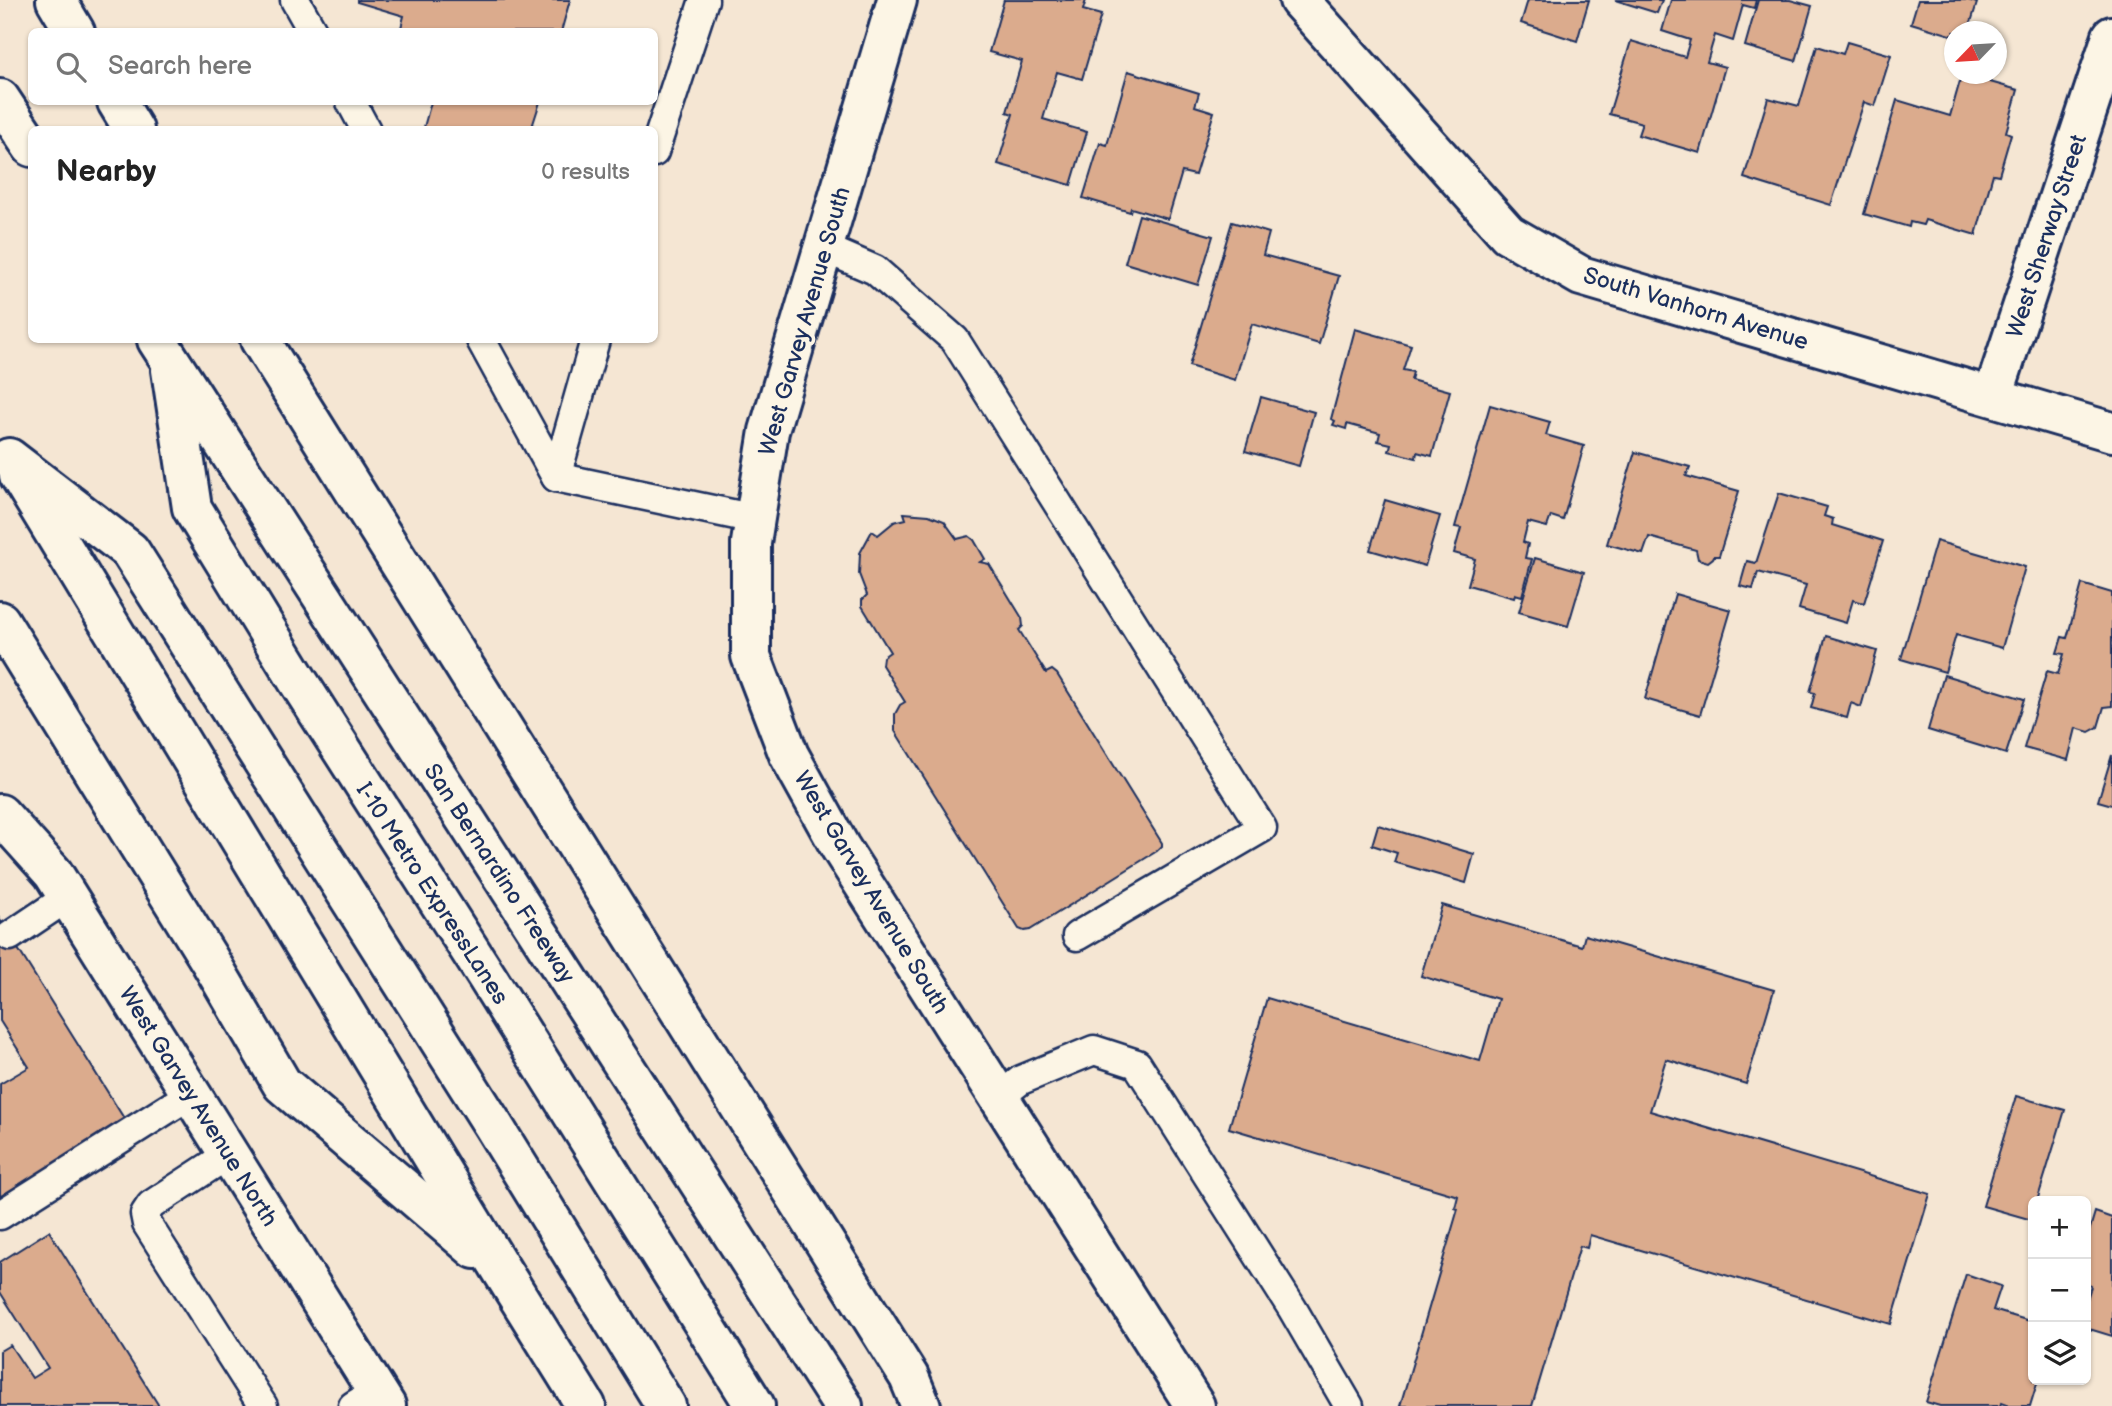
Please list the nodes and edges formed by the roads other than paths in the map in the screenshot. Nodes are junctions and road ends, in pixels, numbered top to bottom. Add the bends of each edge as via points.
1 (56, 0) edge
2 (295, 0) edge
3 (704, 0) edge
4 (897, 0) edge
5 (1299, 0) edge
6 (73, 28) edge
7 (311, 28) edge
8 (2112, 36) edge
9 (0, 99) edge
10 (119, 105) edge
11 (353, 105) edge
12 (132, 126) edge
13 (364, 126) edge
14 (658, 140) edge
15 (28, 141) edge
16 (824, 248) junction
17 (262, 343) edge
18 (483, 343) edge
19 (594, 343) edge
20 (163, 349) edge
21 (1993, 396) junction
22 (2112, 432) edge
23 (4, 451) edge
24 (556, 477) junction
25 (755, 519) junction
26 (0, 621) edge
27 (0, 814) edge
28 (68, 897) junction
29 (10, 936) dead end
30 (1077, 936) dead end
31 (191, 1094) junction
32 (999, 1097) junction
33 (229, 1154) junction
34 (0, 1215) edge
35 (502, 1271) junction
36 (372, 1401) edge
37 (262, 1406) edge
38 (586, 1406) edge
39 (666, 1406) edge
40 (755, 1406) edge
41 (843, 1406) edge
42 (921, 1406) edge
43 (1195, 1406) edge
44 (1349, 1406) edge

1 - 6 main road
2 - 7 lane
3 - 14 lane
4 - 16 main road, West Garvey Avenue South
5 - 21 main road, South Vanhorn Avenue via 1508,234 1581,276
8 - 21 main road, West Sherway Street
9 - 15 main road
10 - 12 main road
11 - 13 lane
16 - 25 main road, West Garvey Avenue South via 769,431
16 - 30 lane via 875,270 956,340 1262,828
17 - 42 main road via 909,1377
18 - 24 lane
19 - 24 lane
20 - 40 main road, I-10 Metro ExpressLanes via 192,508
20 - 41 main road, San Bernardino Freeway
21 - 22 main road, South Vanhorn Avenue
23 - 35 main road
23 - 39 main road via 130,551
24 - 25 lane
25 - 32 main road, West Garvey Avenue South via 751,656 789,755 840,847
26 - 35 main road via 282,1084
27 - 28 main road, West Garvey Avenue North via 53,873
28 - 29 lane
28 - 31 main road, West Garvey Avenue North
31 - 33 main road, West Garvey Avenue North
31 - 34 lane
32 - 43 main road, West Garvey Avenue South
32 - 44 lane via 1021,1080 1094,1050 1137,1064
33 - 36 main road, West Garvey Avenue North
33 - 37 lane via 151,1205 145,1214
35 - 38 main road

